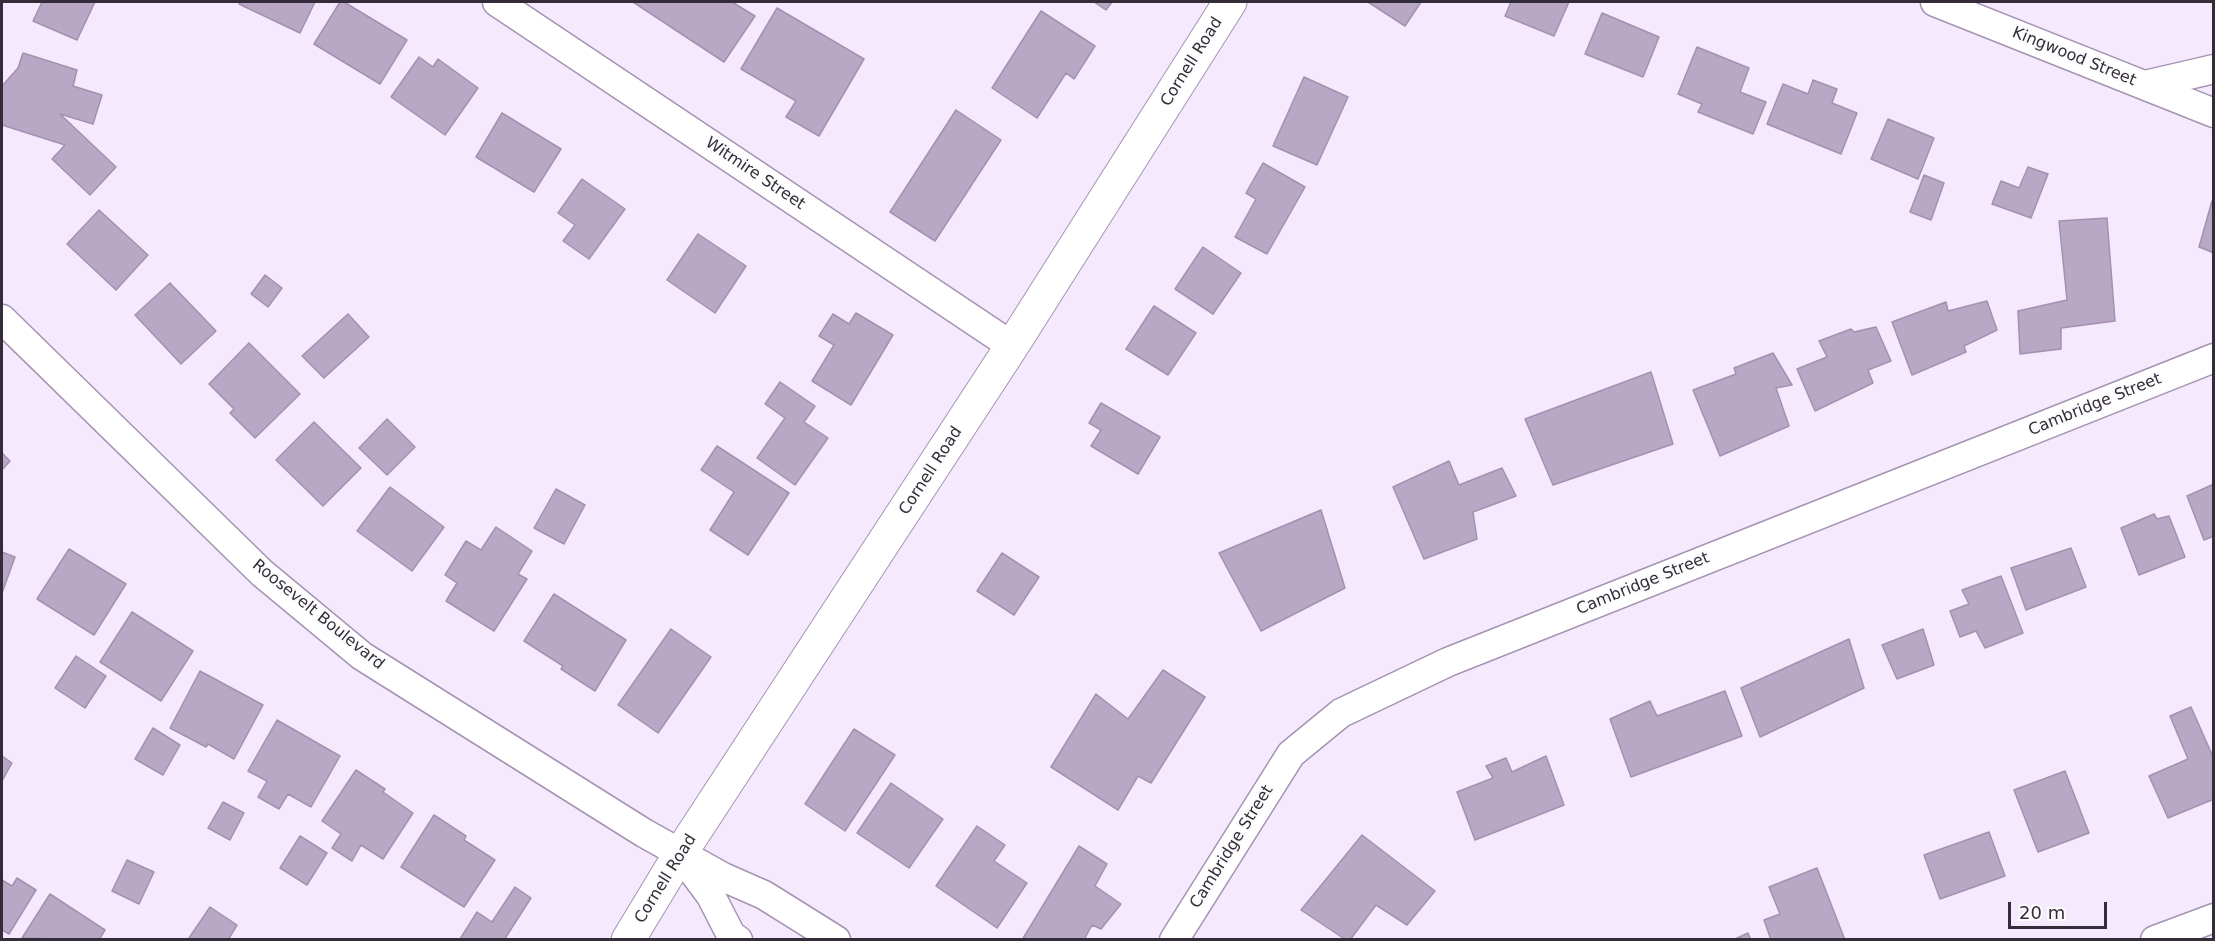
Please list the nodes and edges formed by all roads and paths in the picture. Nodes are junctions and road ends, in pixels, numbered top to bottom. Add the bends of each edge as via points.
1 (497, 2) edge
2 (1230, 2) edge
3 (1935, 2) edge
4 (2214, 69) edge
5 (2145, 85) junction
6 (2214, 113) edge
7 (2, 319) edge
8 (1012, 346) junction
9 (2214, 358) edge
10 (680, 854) junction
11 (2214, 918) edge
12 (628, 939) edge
13 (738, 939) edge
14 (836, 939) edge
15 (1174, 939) edge
16 (2155, 939) edge

1 - 8 street, Witmire Street
2 - 8 street, Cornell Road
3 - 5 street, Kingwood Street
4 - 5 street
5 - 6 street, Kingwood Street
7 - 10 street, Roosevelt Boulevard via 262,573 362,656
8 - 10 street, Cornell Road
9 - 15 street, Cambridge Street via 1459,657 1341,713 1290,754
10 - 12 street, Cornell Road
10 - 13 street, Roosevelt Boulevard via 711,896 731,935
10 - 14 street, Roosevelt Boulevard via 764,895
11 - 16 street

